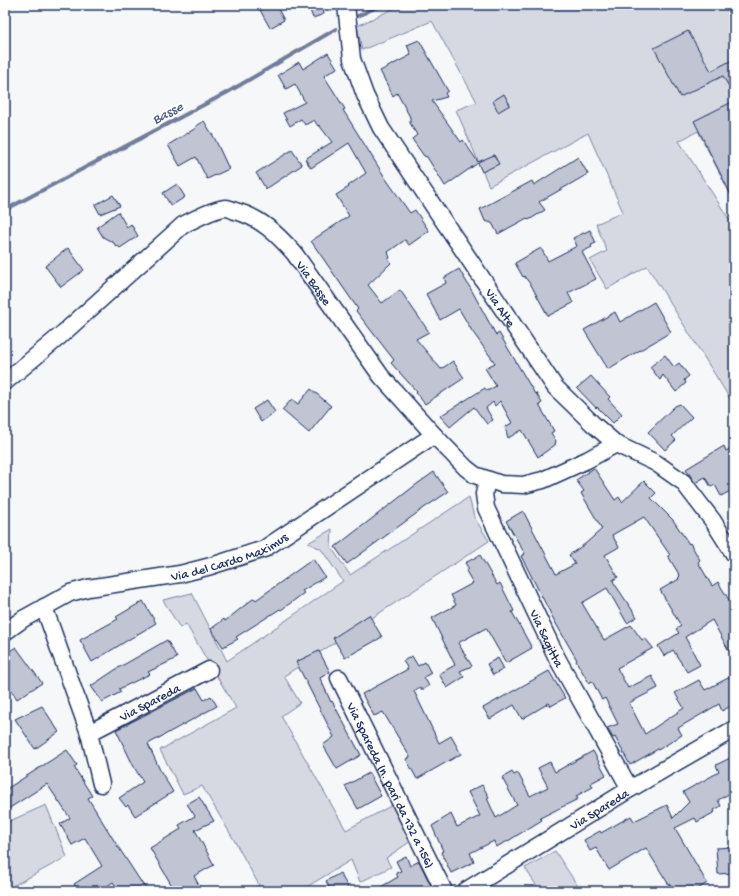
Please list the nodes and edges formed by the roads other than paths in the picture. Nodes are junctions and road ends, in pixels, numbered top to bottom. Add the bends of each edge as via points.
1 (346, 5) edge
2 (5, 382) edge
3 (434, 435) junction
4 (616, 444) junction
5 (488, 480) junction
6 (734, 554) edge
7 (44, 607) junction
8 (5, 632) edge
9 (209, 670) dead end
10 (339, 678) dead end
11 (734, 729) edge
12 (89, 733) junction
13 (101, 784) dead end
14 (630, 789) junction
15 (444, 891) edge
16 (465, 891) edge

1 - 4 street, Via Alte via 352,59 381,128 555,387
2 - 3 street, Via Basse via 183,225 226,208 260,221 282,239 382,376
3 - 5 street, Via Basse via 466,468
3 - 7 street, Via del Cardo Maximus via 264,549 180,574 88,588 70,593
4 - 5 street, Via Basse via 543,480 523,485
4 - 6 street, Via Alte via 656,463 683,482
5 - 14 street, Via Sagitta via 484,500 490,515 557,658
7 - 8 street, Via del Cardo Maximus
7 - 12 street
9 - 12 street, Via Spareda
10 - 15 street, Via Spareda (n. pari da 132 a 156)
11 - 14 street, Via Spareda
12 - 13 street
14 - 16 street, Via Spareda

